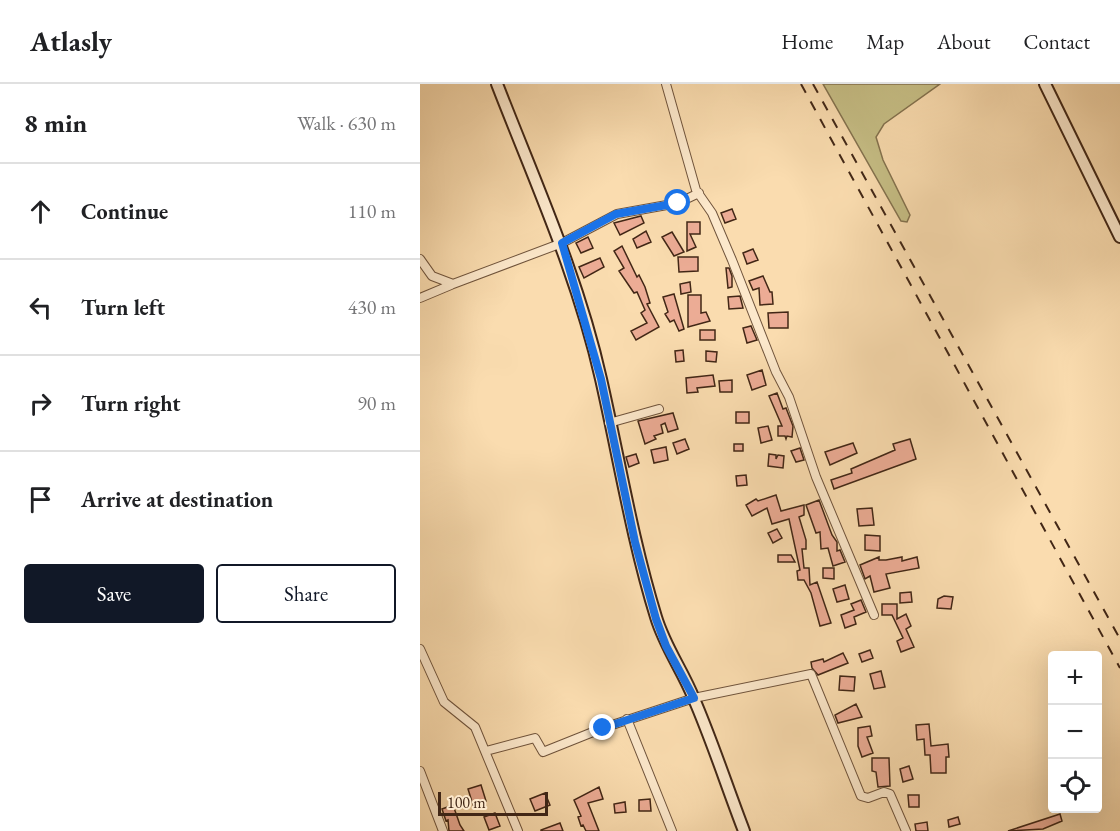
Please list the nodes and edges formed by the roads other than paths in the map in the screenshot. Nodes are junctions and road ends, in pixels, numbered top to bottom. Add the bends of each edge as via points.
1 (497, 84) edge
2 (666, 84) edge
3 (1045, 84) edge
4 (699, 193) junction
5 (1120, 237) edge
6 (562, 243) junction
7 (420, 259) edge
8 (453, 284) junction
9 (420, 298) edge
10 (659, 409) dead end
11 (609, 423) junction
12 (874, 615) dead end
13 (420, 649) edge
14 (694, 698) junction
15 (627, 719) junction
16 (486, 751) junction
17 (420, 771) edge
18 (517, 829) edge
19 (443, 831) edge
20 (508, 831) edge
21 (672, 831) edge
22 (744, 831) edge
23 (906, 831) edge

1 - 6 main road
2 - 4 street
3 - 5 main road
4 - 6 street via 678,203 616,214
4 - 12 street via 712,213 789,397 816,477
6 - 8 street
6 - 11 main road via 601,379
7 - 8 street via 432,276
8 - 9 street
10 - 11 street
11 - 14 main road via 656,619
13 - 16 street via 444,702 475,727
14 - 15 street
14 - 22 main road
14 - 23 street via 811,675 861,796 890,794
15 - 16 street via 543,752 535,738
15 - 21 street
16 - 18 street
17 - 19 street
18 - 20 street

